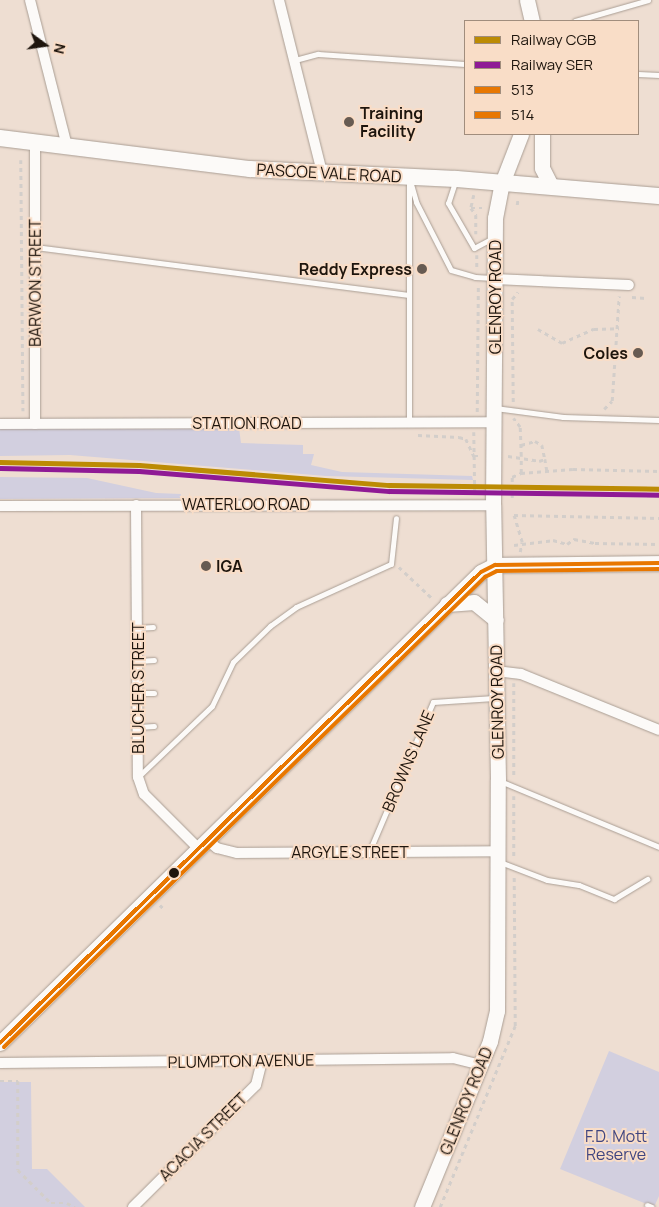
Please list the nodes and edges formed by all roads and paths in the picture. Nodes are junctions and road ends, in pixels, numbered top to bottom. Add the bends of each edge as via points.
1 (30, 0) edge
2 (279, 0) edge
3 (527, 0) edge
4 (648, 0) edge
5 (532, 20) edge
6 (578, 20) edge
7 (295, 60) junction
8 (464, 64) edge
9 (639, 74) edge
10 (659, 75) edge
11 (521, 135) edge
12 (542, 135) edge
13 (0, 138) edge
14 (35, 143) junction
15 (67, 146) junction
16 (21, 160) dead end
17 (322, 172) junction
18 (409, 176) junction
19 (456, 179) junction
20 (502, 183) junction
21 (551, 186) junction
22 (659, 196) edge
23 (471, 208) dead end
24 (495, 236) junction
25 (34, 247) junction
26 (477, 247) junction
27 (478, 278) junction
28 (495, 278) junction
29 (629, 286) dead end
30 (524, 290) dead end
31 (409, 295) junction
32 (610, 296) dead end
33 (618, 296) junction
34 (646, 298) dead end
35 (618, 328) junction
36 (538, 329) dead end
37 (513, 408) junction
38 (467, 409) dead end
39 (477, 409) junction
40 (35, 412) junction
41 (493, 415) junction
42 (595, 418) junction
43 (659, 420) edge
44 (475, 422) junction
45 (409, 423) junction
46 (0, 424) edge
47 (35, 424) junction
48 (409, 435) dead end
49 (521, 445) junction
50 (474, 456) junction
51 (493, 456) junction
52 (521, 456) junction
53 (545, 459) junction
54 (547, 470) junction
55 (659, 471) edge
56 (521, 473) junction
57 (476, 497) dead end
58 (512, 498) dead end
59 (493, 503) junction
60 (136, 505) junction
61 (0, 506) edge
62 (396, 518) dead end
63 (659, 518) edge
64 (522, 542) junction
65 (659, 544) edge
66 (514, 545) dead end
67 (392, 560) junction
68 (659, 563) edge
69 (516, 564) junction
70 (495, 565) junction
71 (445, 607) junction
72 (496, 620) junction
73 (153, 627) dead end
74 (137, 628) junction
75 (154, 660) dead end
76 (138, 661) junction
77 (496, 671) junction
78 (154, 693) dead end
79 (138, 694) junction
80 (496, 698) junction
81 (154, 726) dead end
82 (138, 727) junction
83 (659, 730) edge
84 (138, 777) junction
85 (498, 780) junction
86 (203, 844) junction
87 (659, 847) edge
88 (369, 852) junction
89 (498, 856) junction
90 (647, 879) dead end
91 (160, 905) dead end
92 (164, 909) dead end
93 (0, 1043) edge
94 (262, 1061) junction
95 (0, 1063) edge
96 (481, 1065) junction
97 (0, 1081) edge
98 (51, 1202) junction
99 (50, 1207) edge
100 (75, 1207) edge
101 (133, 1207) edge
102 (422, 1207) edge

1 - 15 street
2 - 7 street
3 - 5 main road
4 - 6 lane
7 - 8 lane via 330,54
7 - 17 street
9 - 10 lane
11 - 20 main road, GLENROY ROAD
12 - 21 main road via 542,168
13 - 14 main road, PASCOE VALE ROAD
14 - 15 main road, PASCOE VALE ROAD
14 - 25 street, BARWON STREET
15 - 17 main road, PASCOE VALE ROAD via 250,169
16 - 40 path via 22,411
17 - 18 main road, PASCOE VALE ROAD
18 - 19 main road, PASCOE VALE ROAD
18 - 27 lane via 416,202 451,270
18 - 31 lane
19 - 20 main road, PASCOE VALE ROAD
19 - 26 lane via 448,204 474,248
20 - 21 main road, PASCOE VALE ROAD
20 - 24 main road, GLENROY ROAD
21 - 22 main road, PASCOE VALE ROAD
23 - 26 path via 476,215
24 - 26 lane
24 - 28 main road, GLENROY ROAD
25 - 31 lane
25 - 40 street, BARWON STREET
26 - 27 path
27 - 28 lane
27 - 39 path
28 - 29 street
28 - 41 main road, GLENROY ROAD
30 - 37 path via 518,291 512,299
31 - 45 lane
32 - 33 path
33 - 34 path
33 - 35 path
35 - 36 path via 594,329 562,343
35 - 42 path via 612,401
37 - 41 lane
37 - 42 lane
37 - 49 path via 514,422 520,427
38 - 39 path
39 - 44 path
40 - 47 street, BARWON STREET
41 - 44 street, STATION ROAD
41 - 51 main road, GLENROY ROAD
42 - 43 lane
44 - 45 street, STATION ROAD
44 - 50 path
45 - 47 street, STATION ROAD
46 - 47 street, STATION ROAD
48 - 50 path via 466,439
49 - 52 path
49 - 53 path via 535,441 542,445
50 - 51 path
50 - 57 path
51 - 52 path
51 - 59 main road, GLENROY ROAD
52 - 53 path via 530,460
52 - 56 path
53 - 54 path
54 - 55 path
54 - 56 path
56 - 58 path via 512,477
59 - 60 street, WATERLOO ROAD
59 - 70 main road, GLENROY ROAD
60 - 61 street, WATERLOO ROAD
60 - 74 street, BLUCHER STREET
62 - 67 lane
63 - 64 path via 514,515
64 - 65 path via 552,540 567,544 582,539 595,543
64 - 66 path
64 - 69 path
67 - 71 path
67 - 84 lane via 391,564 296,607 270,626 233,662 212,706
68 - 69 main road
69 - 70 main road
70 - 71 main road via 482,572
70 - 72 main road, GLENROY ROAD
71 - 72 main road via 474,602
71 - 86 main road
72 - 77 main road, GLENROY ROAD
73 - 74 lane
74 - 76 street, BLUCHER STREET
75 - 76 lane
76 - 79 street, BLUCHER STREET
77 - 80 main road, GLENROY ROAD
77 - 83 street via 521,674
78 - 79 lane
79 - 82 street, BLUCHER STREET
80 - 85 main road, GLENROY ROAD
80 - 88 lane, BROWNS LANE via 433,702
81 - 82 lane
82 - 84 street, BLUCHER STREET
84 - 86 street, BLUCHER STREET via 144,794
85 - 87 lane
85 - 89 main road, GLENROY ROAD
86 - 88 street, ARGYLE STREET via 232,852
86 - 93 main road
88 - 89 street, ARGYLE STREET
89 - 90 lane via 546,880 580,885 614,899
89 - 96 main road, GLENROY ROAD via 497,1010
91 - 92 path
94 - 95 street, PLUMPTON AVENUE
94 - 96 street, PLUMPTON AVENUE via 454,1058
94 - 101 street, ACACIA STREET via 256,1085
96 - 102 main road, GLENROY ROAD
97 - 98 path via 18,1081 17,1166
98 - 99 path
98 - 100 path

